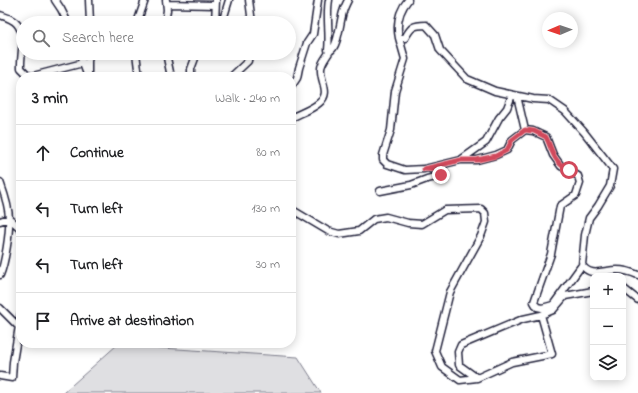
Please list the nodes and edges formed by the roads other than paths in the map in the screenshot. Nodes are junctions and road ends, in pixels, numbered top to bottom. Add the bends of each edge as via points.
1 (55, 0) edge
2 (90, 0) edge
3 (145, 0) edge
4 (229, 0) edge
5 (249, 0) edge
6 (318, 0) edge
7 (329, 0) edge
8 (348, 0) edge
9 (408, 0) edge
10 (167, 2) edge
11 (216, 3) edge
12 (0, 15) edge
13 (64, 16) edge
14 (90, 16) edge
15 (139, 16) edge
16 (166, 16) edge
17 (215, 16) edge
18 (224, 16) edge
19 (251, 16) edge
20 (16, 23) edge
21 (399, 38) junction
22 (330, 52) junction
23 (21, 60) edge
24 (81, 60) edge
25 (88, 60) edge
26 (137, 60) edge
27 (167, 60) edge
28 (194, 60) edge
29 (248, 60) edge
30 (82, 63) junction
31 (25, 72) edge
32 (48, 72) edge
33 (86, 72) edge
34 (88, 72) edge
35 (138, 72) edge
36 (170, 72) edge
37 (191, 72) edge
38 (236, 72) edge
39 (296, 80) edge
40 (515, 96) junction
41 (296, 115) edge
42 (525, 130) junction
43 (461, 160) junction
44 (424, 169) junction
45 (0, 182) edge
46 (380, 191) dead end
47 (296, 212) edge
48 (9, 218) junction
49 (0, 221) edge
50 (16, 224) edge
51 (582, 265) junction
52 (0, 275) edge
53 (638, 275) edge
54 (626, 290) edge
55 (590, 291) edge
56 (564, 294) junction
57 (638, 300) edge
58 (0, 308) edge
59 (541, 315) junction
60 (16, 324) edge
61 (17, 348) edge
62 (0, 376) edge
63 (477, 378) junction

1 - 13 street
2 - 14 street
3 - 15 street
4 - 18 street
5 - 19 street
6 - 39 street via 313,34
7 - 22 street via 327,8
8 - 22 street via 343,10 336,44
9 - 21 street via 402,7 397,28
10 - 11 street
10 - 16 street
11 - 17 street
12 - 20 street
21 - 40 street via 405,38 409,29 416,25 426,25 435,35 440,50 467,79 495,92
21 - 44 street via 405,59 395,92 391,130 383,160 387,164 406,170
22 - 41 street via 322,63 321,71 326,89 324,98
23 - 31 street via 21,68
24 - 30 street
25 - 34 street
26 - 35 street
27 - 36 street
28 - 37 street
29 - 38 street
30 - 32 street
30 - 33 street
40 - 42 street
40 - 43 street via 486,142
40 - 51 street via 548,100 565,111 613,168 610,186 589,218
42 - 43 street via 512,140 507,150 496,156
42 - 56 street via 546,137 553,156 561,166 578,176 580,183 576,195 560,206 551,254 534,302 537,307 542,308 553,304
43 - 44 street
44 - 46 street via 443,170 445,173 411,185
45 - 48 street
47 - 63 street via 328,231 339,234 359,231 380,218 422,224 445,210 481,209 485,213 486,222 450,292 435,351 442,368 460,380
48 - 49 street
48 - 50 street
48 - 52 street
51 - 53 street via 585,270 597,273 615,270
51 - 56 street
54 - 57 street
55 - 56 street
56 - 59 street via 553,310
58 - 60 street
59 - 63 street via 552,354 512,362
59 - 63 street via 523,318 461,345 458,352 459,365
61 - 62 street via 12,378

